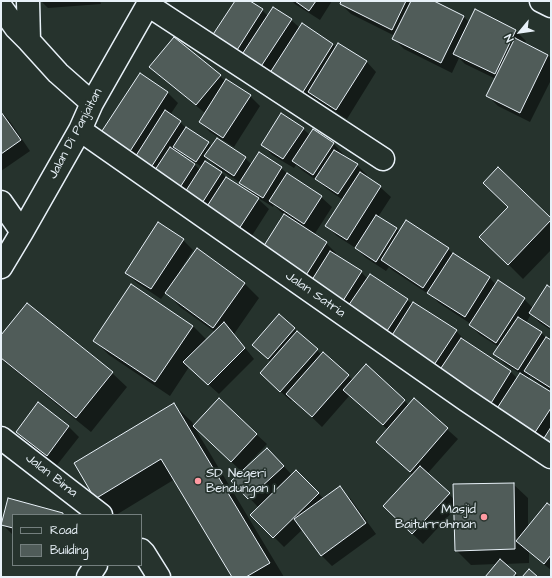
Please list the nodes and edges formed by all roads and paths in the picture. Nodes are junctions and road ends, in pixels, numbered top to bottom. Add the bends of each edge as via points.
1 (28, 1) edge
2 (541, 1) edge
3 (149, 3) edge
4 (551, 6) edge
5 (1, 7) edge
6 (29, 42) junction
7 (92, 103) junction
8 (80, 130) junction
9 (383, 158) dead end
10 (1, 202) edge
11 (22, 232) junction
12 (1, 267) edge
13 (1, 438) edge
14 (551, 457) edge
15 (100, 514) edge
16 (142, 551) edge
17 (95, 566) edge
18 (88, 577) edge
19 (159, 577) edge

1 - 6 street
2 - 4 street
3 - 7 street, Jalan Di Panjaitan
3 - 9 street
5 - 6 street
6 - 7 street via 58,73
7 - 8 street, Jalan Di Panjaitan
8 - 11 street, Jalan Di Panjaitan
8 - 14 street, Jalan Satria
10 - 11 street
11 - 12 street, Jalan Di Panjaitan
13 - 15 street, Jalan Bima
16 - 19 street
17 - 18 street

